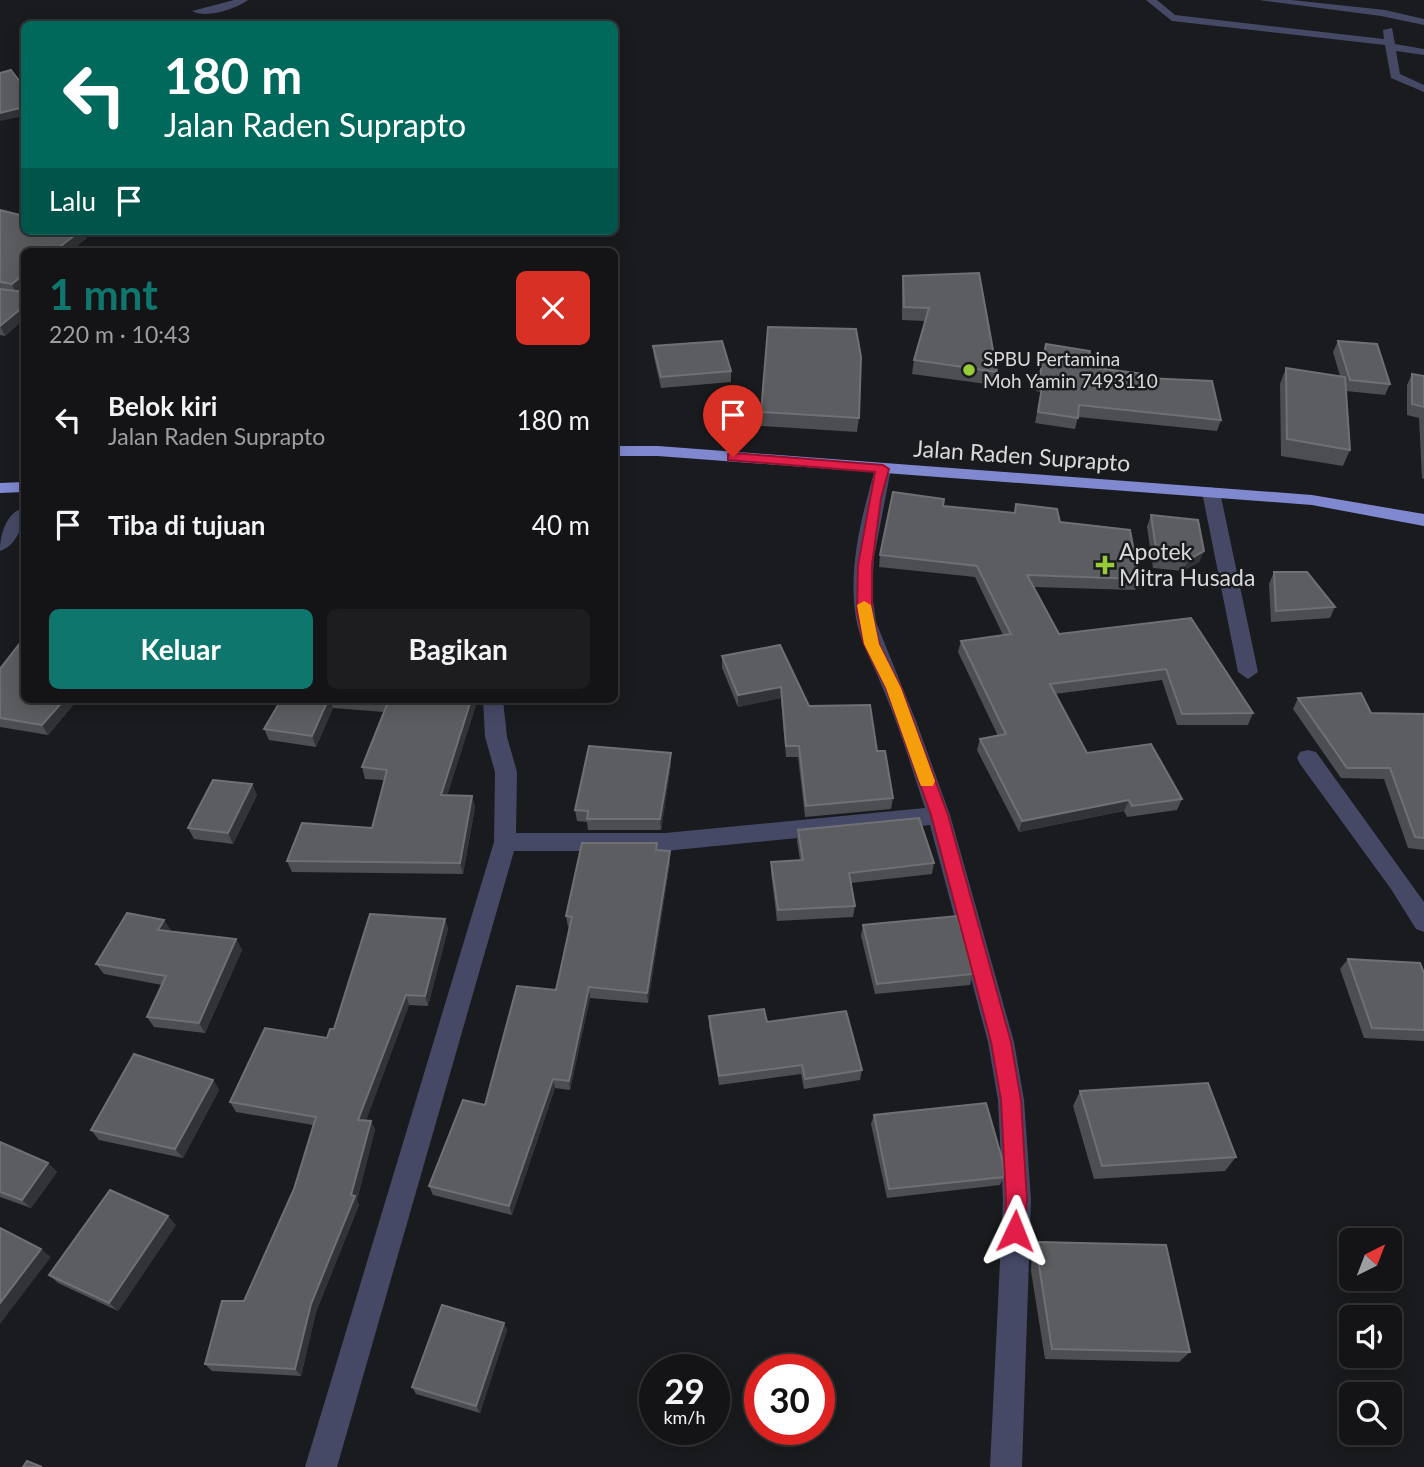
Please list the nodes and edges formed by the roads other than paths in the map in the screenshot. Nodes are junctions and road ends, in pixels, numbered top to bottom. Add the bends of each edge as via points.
1 (243, 0) edge
2 (1151, 0) edge
3 (1264, 0) edge
4 (1383, 0) edge
5 (197, 11) dead end
6 (1386, 14) junction
7 (1424, 22) edge
8 (1391, 45) junction
9 (1424, 52) edge
10 (1424, 89) edge
11 (618, 451) edge
12 (883, 469) junction
13 (21, 487) edge
14 (0, 488) edge
15 (1211, 492) junction
16 (21, 517) edge
17 (1424, 520) edge
18 (0, 545) edge
19 (1248, 672) dead end
20 (493, 703) edge
21 (1308, 758) dead end
22 (939, 815) junction
23 (505, 842) junction
24 (1424, 922) edge
25 (321, 1467) edge
26 (1006, 1467) edge

1 - 5 street
2 - 8 street via 1167,16 1188,20
3 - 6 street
4 - 6 street
6 - 7 street
6 - 8 street
8 - 9 street
8 - 10 street via 1395,76
11 - 12 highway, Jalan Raden Suprapto
12 - 15 highway, Jalan Raden Suprapto
12 - 22 street via 865,570 864,611 871,644 894,688
13 - 14 highway
15 - 17 highway, Jalan Raden Suprapto via 1312,500
15 - 19 street
16 - 18 street
20 - 23 street via 506,772
21 - 24 street
22 - 23 street via 666,842
22 - 26 street via 994,1015 1011,1100 1017,1200
23 - 25 street

